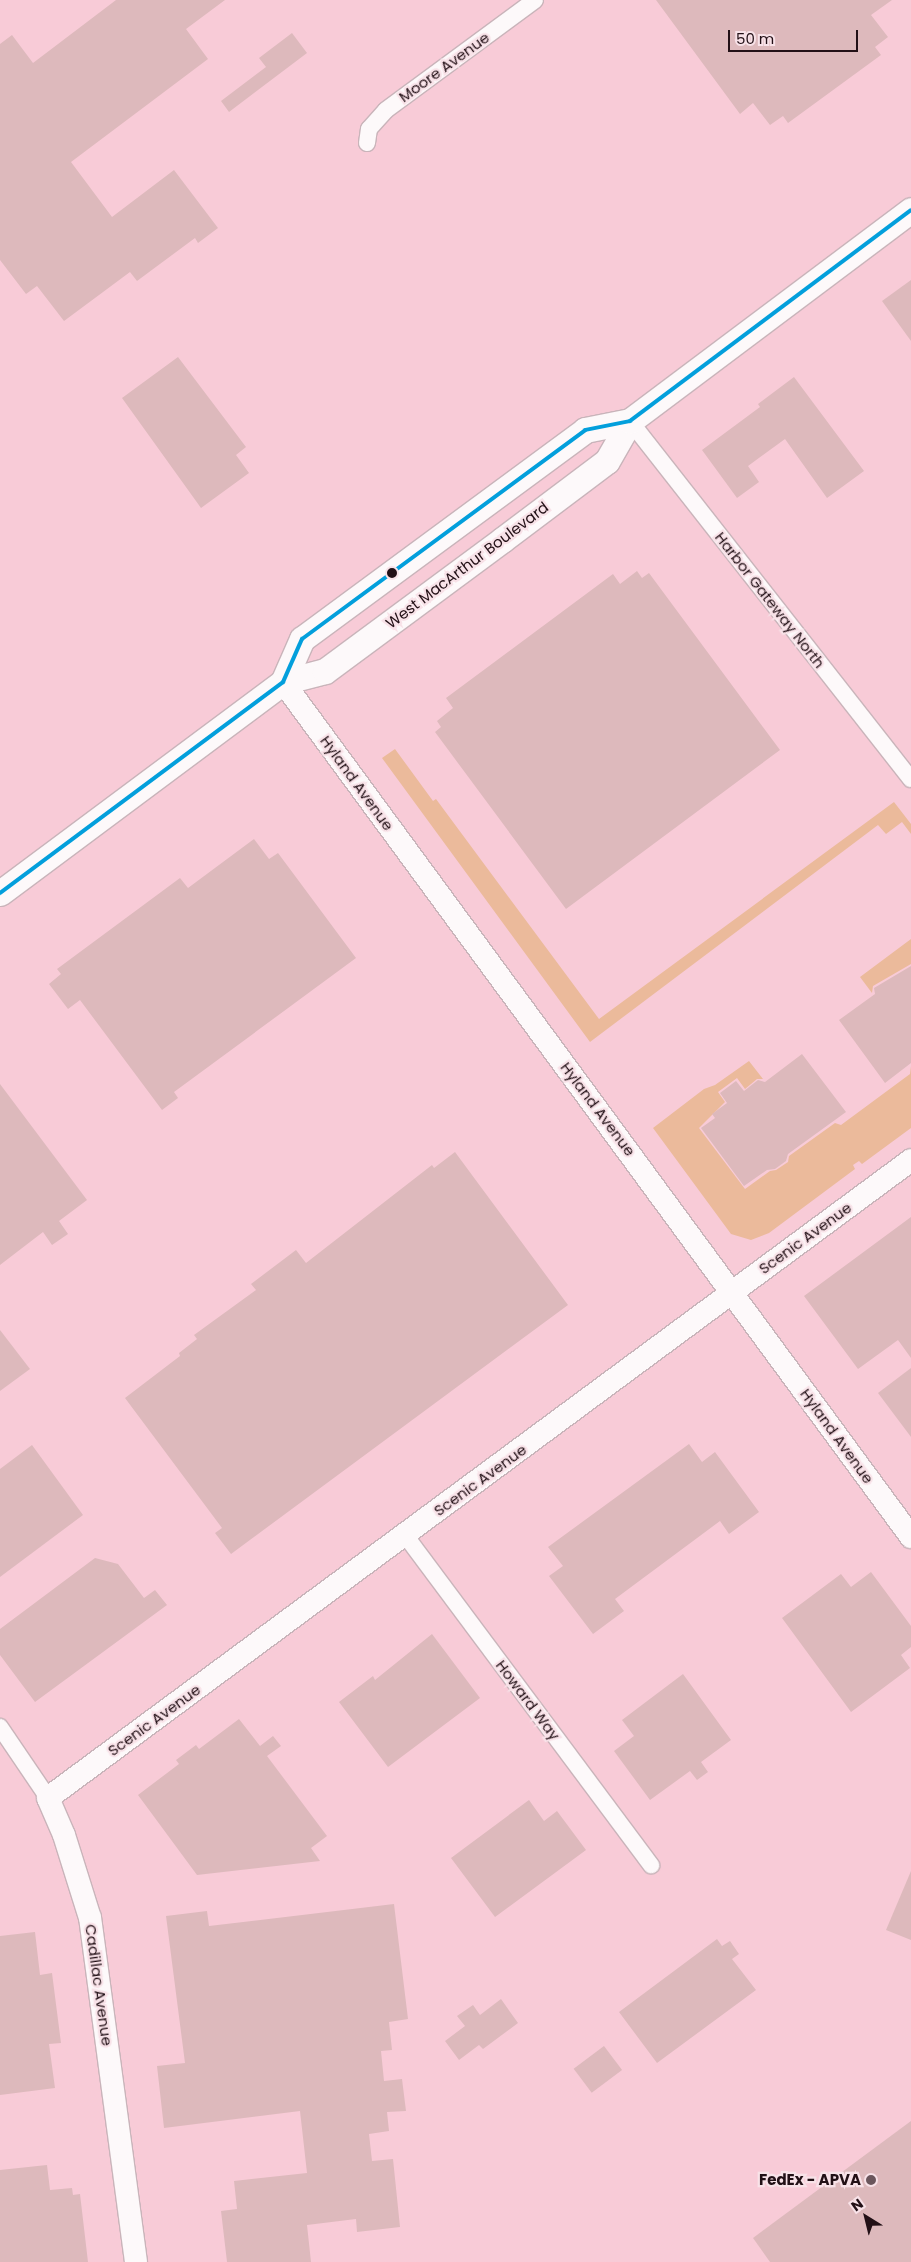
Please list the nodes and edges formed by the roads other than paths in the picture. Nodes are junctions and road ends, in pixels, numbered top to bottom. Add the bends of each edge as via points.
1 (535, 0) edge
2 (367, 143) dead end
3 (911, 210) edge
4 (630, 421) junction
5 (283, 682) junction
6 (911, 779) edge
7 (0, 893) edge
8 (911, 1160) edge
9 (733, 1291) junction
10 (405, 1535) junction
11 (911, 1537) edge
12 (0, 1728) edge
13 (48, 1798) junction
14 (651, 1865) dead end
15 (136, 2262) edge

1 - 2 street, Moore Avenue via 381,114 369,129
3 - 4 main road, West MacArthur Boulevard
4 - 5 main road, West MacArthur Boulevard via 607,461 325,671
4 - 5 main road, West MacArthur Boulevard via 585,430 302,639
4 - 6 street, Harbor Gateway North
5 - 7 main road, West MacArthur Boulevard
5 - 9 street, Hyland Avenue
8 - 9 street, Scenic Avenue
9 - 10 street, Scenic Avenue
9 - 11 street, Hyland Avenue
10 - 13 street, Scenic Avenue
10 - 14 street, Howard Way
12 - 13 street, Cadillac Avenue
13 - 15 street, Cadillac Avenue via 64,1834 90,1918

